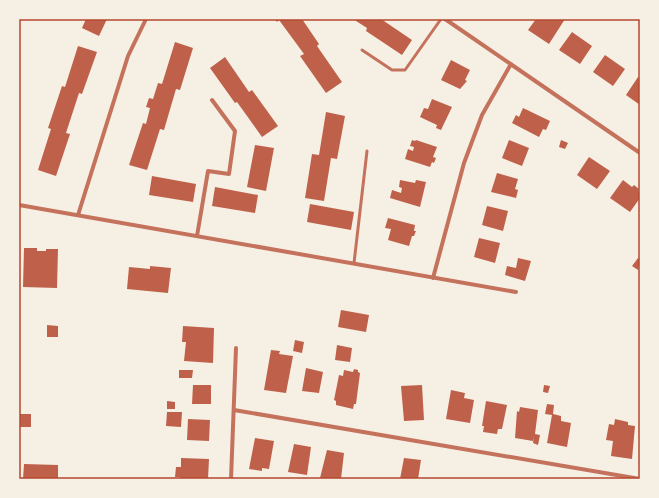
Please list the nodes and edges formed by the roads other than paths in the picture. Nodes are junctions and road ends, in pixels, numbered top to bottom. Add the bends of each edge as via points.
1 (146, 19) edge
2 (441, 19) edge
3 (445, 19) edge
4 (362, 50) dead end
5 (511, 64) junction
6 (212, 100) dead end
7 (367, 151) dead end
8 (640, 153) edge
9 (19, 204) edge
10 (78, 215) junction
11 (196, 236) junction
12 (354, 264) junction
13 (433, 278) junction
14 (516, 292) dead end
15 (236, 348) dead end
16 (234, 410) junction
17 (231, 479) edge
18 (640, 479) edge

1 - 10 street via 128,56
2 - 4 lane via 405,70 392,70
3 - 5 street
5 - 8 street
5 - 13 street via 482,115 467,156
6 - 11 street via 235,131 229,174 208,171
7 - 12 lane
9 - 10 street
10 - 11 street
11 - 12 street
12 - 13 street
13 - 14 street
15 - 16 street
16 - 17 street
16 - 18 street

